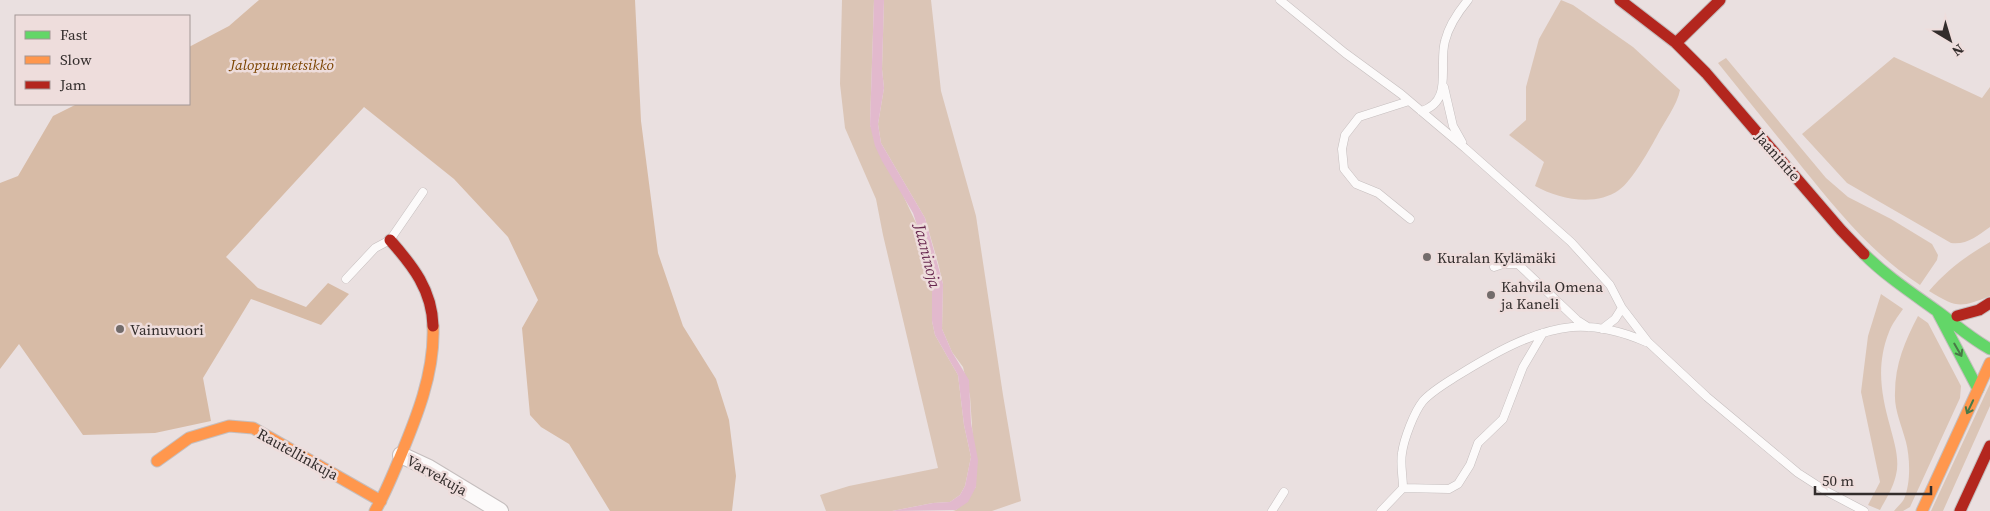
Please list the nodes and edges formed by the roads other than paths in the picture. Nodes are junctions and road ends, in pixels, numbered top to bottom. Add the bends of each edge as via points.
1 (1280, 0) edge
2 (1468, 0) edge
3 (1620, 0) edge
4 (1720, 0) edge
5 (1676, 43) junction
6 (1443, 83) junction
7 (1410, 101) junction
8 (1422, 111) junction
9 (1466, 148) junction
10 (423, 192) dead end
11 (1410, 218) dead end
12 (390, 240) junction
13 (1494, 267) dead end
14 (346, 279) dead end
15 (1990, 303) edge
16 (1622, 308) junction
17 (1937, 311) junction
18 (1957, 316) junction
19 (1974, 324) dead end
20 (1589, 328) junction
21 (1602, 329) junction
22 (1543, 333) junction
23 (1648, 342) junction
24 (1990, 349) edge
25 (1990, 363) edge
26 (1978, 389) junction
27 (1990, 446) edge
28 (400, 455) junction
29 (157, 461) dead end
30 (1403, 488) junction
31 (1284, 492) dead end
32 (378, 506) edge
33 (500, 511) edge
34 (1272, 511) edge
35 (1381, 511) edge
36 (1864, 511) edge
37 (1922, 511) edge
38 (1960, 511) edge

1 - 7 lane via 1344,53
2 - 6 lane via 1455,16 1445,39 1441,58
3 - 5 main road, Jaanintie
4 - 5 main road
5 - 17 main road, Jaanintie via 1706,73 1859,249 1891,279
6 - 8 lane via 1440,99 1431,109
6 - 9 lane via 1453,126
7 - 8 lane
7 - 11 lane via 1360,117 1345,135 1342,149 1344,169 1356,184 1378,194
8 - 9 lane
9 - 16 lane via 1572,242 1610,285
10 - 12 lane
12 - 14 lane via 375,248
12 - 28 main road via 420,276 435,320 434,352 413,425
13 - 20 lane via 1518,264
15 - 18 main road
16 - 21 lane via 1615,319
16 - 23 lane
17 - 18 main road, Jaanintie
17 - 24 main road, Jaanintie
17 -> 26 main road
18 - 19 main road, Jaanintie
20 - 21 lane
20 - 22 lane via 1572,327
21 - 23 lane
22 - 30 lane via 1483,360 1423,401 1409,428 1402,454
22 - 30 lane via 1523,367 1503,419 1478,443 1458,484 1449,489
23 - 36 lane via 1707,397 1798,473
25 - 26 main road
26 -> 37 main road
27 - 38 main road
28 - 32 main road
28 - 33 street, Varvekuja via 429,468
29 - 32 main road, Rautellinkuja via 189,438 229,426 253,428
30 - 35 lane
31 - 34 lane

